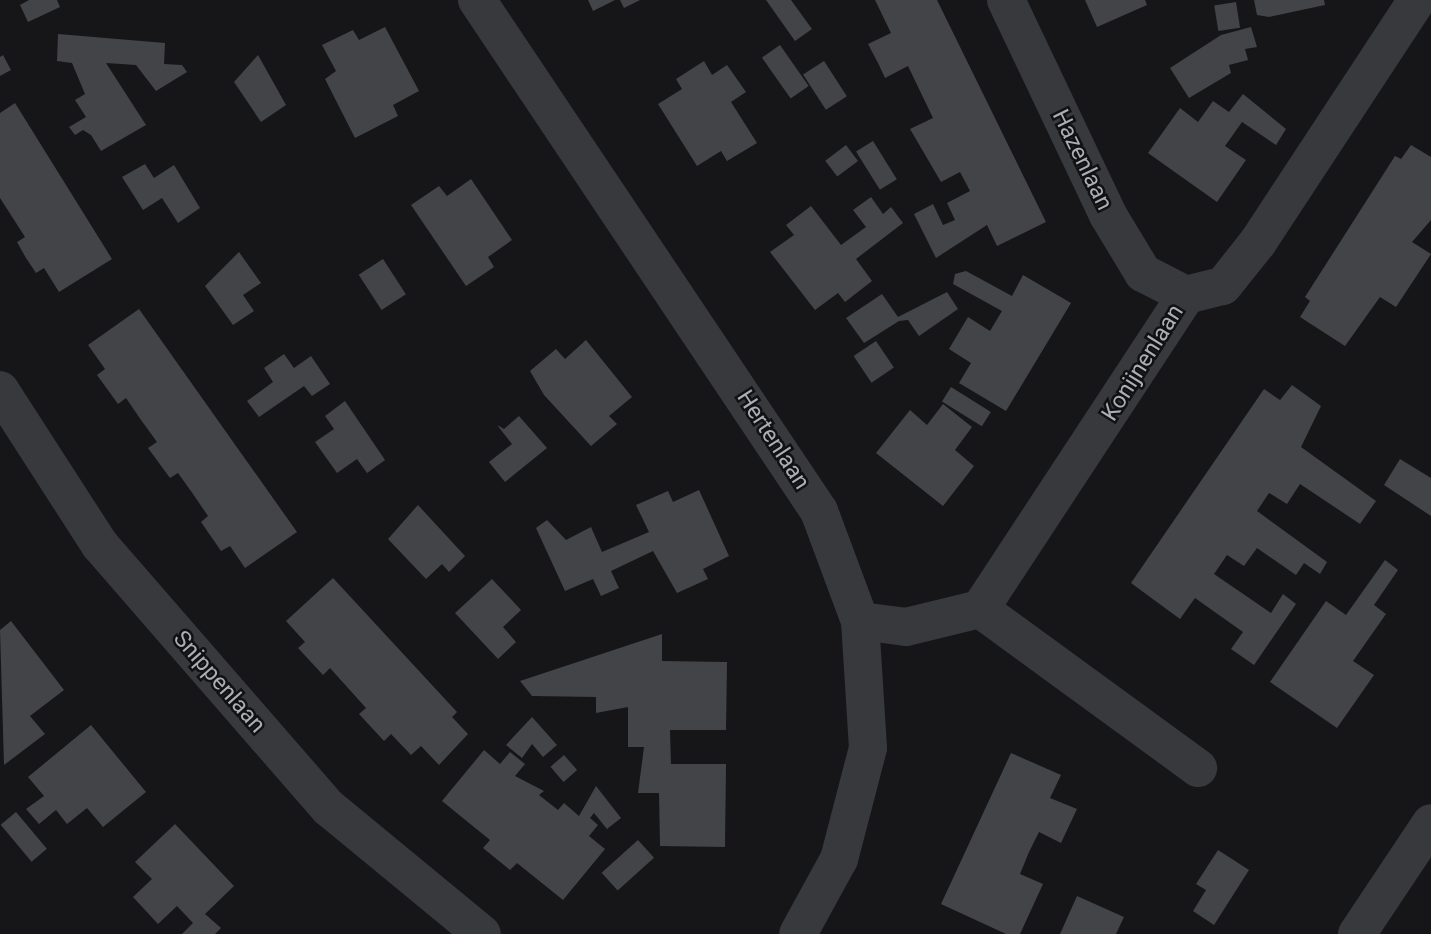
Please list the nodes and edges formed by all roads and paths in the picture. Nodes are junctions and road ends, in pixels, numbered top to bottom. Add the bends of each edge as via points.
1 (477, 0) edge
2 (1006, 0) edge
3 (1417, 0) edge
4 (1186, 295) junction
5 (0, 390) edge
6 (980, 609) junction
7 (860, 621) junction
8 (1198, 768) dead end
9 (1431, 823) edge
10 (482, 934) edge
11 (798, 934) edge
12 (1357, 934) edge

1 - 7 street, Hertenlaan via 819,511
2 - 4 street, Hazenlaan via 1108,215 1143,273
3 - 4 street, Konijnenlaan via 1249,253 1223,286
4 - 6 street, Konijnenlaan
5 - 10 street, Snippenlaan via 100,545 329,808
6 - 7 street via 906,627
6 - 8 street
7 - 11 street, Hertenlaan via 868,748 839,859
9 - 12 street

